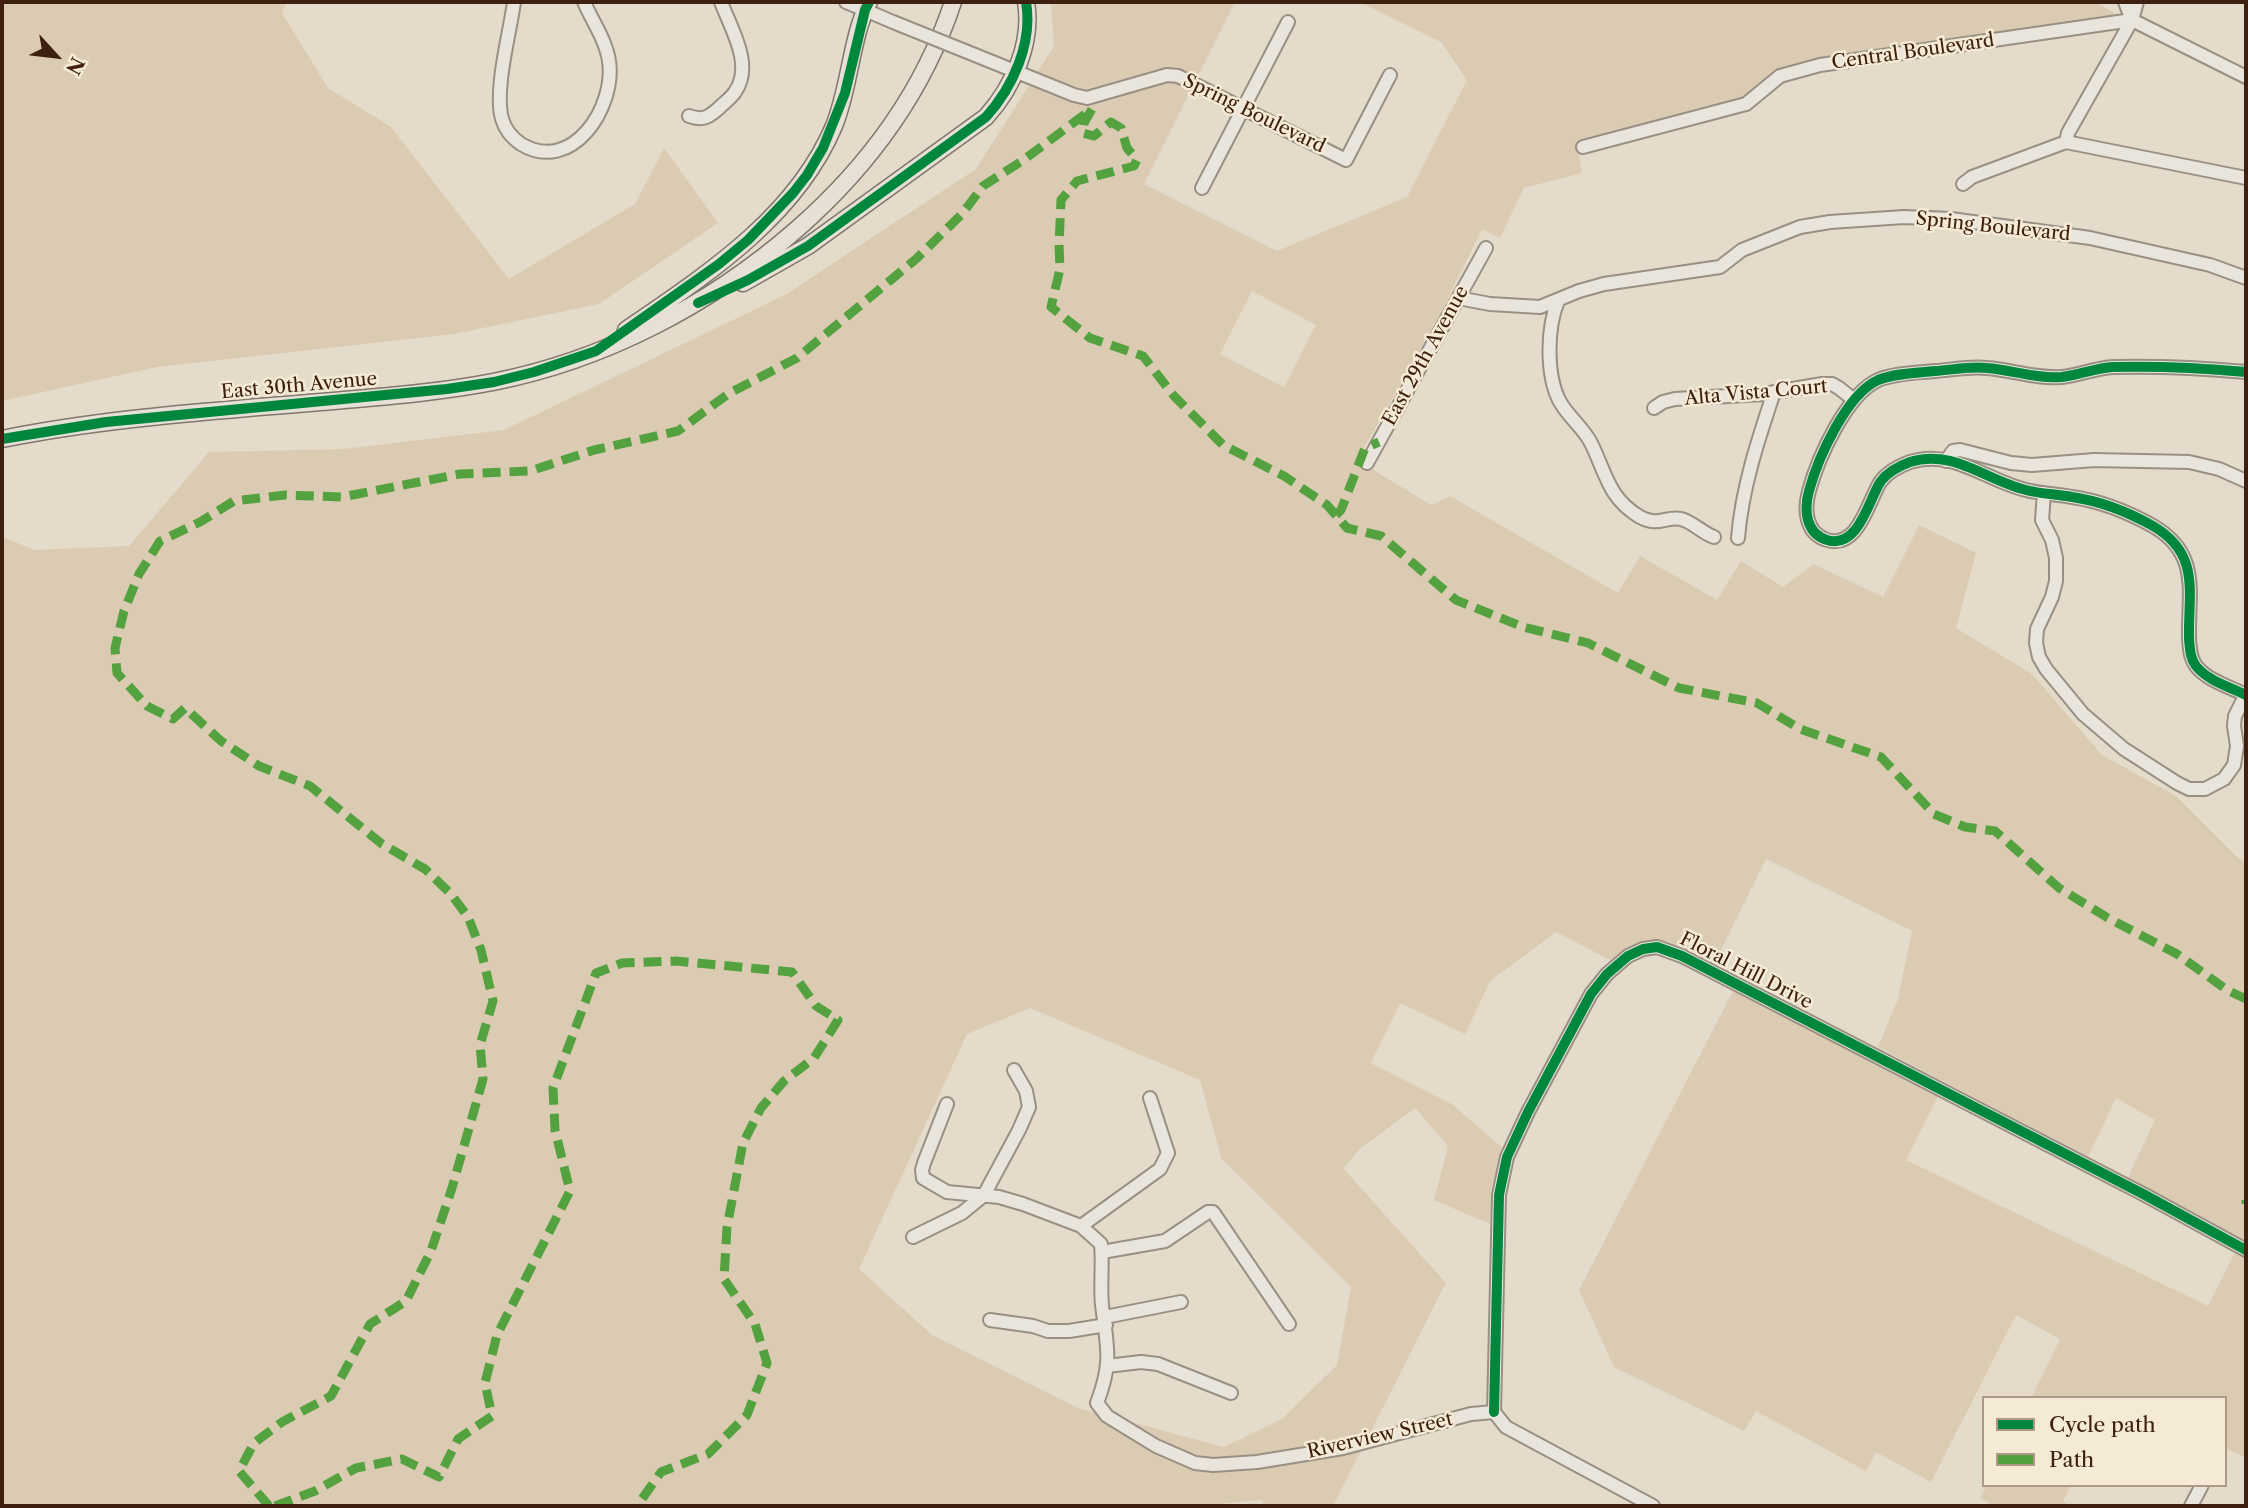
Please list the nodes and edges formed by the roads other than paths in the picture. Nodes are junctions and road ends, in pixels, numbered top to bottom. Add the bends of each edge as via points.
1 (514, 2) edge
2 (584, 2) edge
3 (721, 2) edge
4 (846, 2) edge
5 (953, 2) edge
6 (1026, 2) edge
7 (2125, 2) edge
8 (2137, 2) edge
9 (867, 6) edge
10 (2132, 20) junction
11 (1288, 22) dead end
12 (1016, 71) junction
13 (1390, 75) dead end
14 (2246, 77) edge
15 (1244, 108) junction
16 (689, 116) dead end
17 (2066, 142) junction
18 (1583, 147) dead end
19 (2246, 178) edge
20 (1963, 184) dead end
21 (1202, 188) dead end
22 (1486, 248) dead end
23 (2246, 278) edge
24 (1458, 298) junction
25 (1558, 301) junction
26 (698, 303) junction
27 (596, 351) junction
28 (2246, 372) edge
29 (1774, 392) junction
30 (1854, 400) junction
31 (1654, 408) dead end
32 (2, 439) edge
33 (1946, 461) junction
34 (1367, 463) dead end
35 (2246, 481) edge
36 (2044, 493) junction
37 (1714, 537) dead end
38 (1738, 538) dead end
39 (2246, 695) edge
40 (1014, 1070) dead end
41 (1150, 1098) dead end
42 (947, 1104) dead end
43 (984, 1195) junction
44 (1081, 1226) junction
45 (913, 1237) dead end
46 (2246, 1250) edge
47 (1102, 1252) junction
48 (1181, 1301) dead end
49 (990, 1320) dead end
50 (1105, 1321) junction
51 (1289, 1324) dead end
52 (1107, 1366) junction
53 (1231, 1393) dead end
54 (1494, 1412) junction
55 (2201, 1487) edge
56 (1653, 1506) edge
57 (2192, 1506) edge

1 - 2 street via 505,46 502,120 516,140 544,153 578,140 605,104 609,62
3 - 16 street via 743,70 735,92 709,117
4 - 9 street, Spring Boulevard
5 - 26 main road, East 30th Avenue via 918,85 870,155 811,217
6 - 12 main road via 1026,35
7 - 10 street
8 - 10 street
9 - 12 street, Spring Boulevard, bridge via 893,22
9 - 27 main road via 835,124 793,193 719,264
10 - 14 street
10 - 17 street
10 - 18 street, Central Boulevard via 1820,65 1780,76 1746,104
11 - 15 street
12 - 15 street, Spring Boulevard via 1087,98 1167,75 1178,76
12 - 26 main road via 999,103 968,132 808,246
13 - 15 street, Spring Boulevard via 1346,160
15 - 21 street
17 - 19 street
17 - 20 street
22 - 24 street, East 29th Avenue
23 - 25 street, Spring Boulevard via 2210,265 2090,238 1904,217 1800,227 1742,250 1720,267 1604,284
24 - 25 street, Spring Boulevard via 1518,307
24 - 34 street, East 29th Avenue
25 - 37 street via 1550,337 1555,385 1566,411 1589,439 1610,489 1640,517 1659,523 1681,519
26 - 27 main road, East 30th Avenue
27 - 32 main road, East 30th Avenue via 534,372 447,389 106,422
28 - 30 street via 2110,368 2044,377 1979,367 1894,375 1870,385
29 - 30 street, Alta Vista Court via 1832,384
29 - 31 street, Alta Vista Court via 1675,399
29 - 38 street via 1749,474
30 - 33 street via 1829,442 1808,493 1806,515 1826,540 1850,534 1862,521 1882,480 1900,466 1922,459
33 - 35 street via 1953,451 1960,450 2032,465 2094,460 2189,462
33 - 36 street
36 - 39 street via 2114,508 2175,543 2190,574 2193,662 2209,677
36 - 39 street via 2042,520 2052,540 2056,580 2036,629 2036,643 2046,668 2083,714 2124,749 2177,783 2205,789 2224,779 2234,765 2235,716
40 - 43 street via 1029,1107
41 - 44 street via 1168,1153 1160,1168
42 - 43 street via 924,1163 923,1178 947,1192
43 - 44 street
43 - 45 street via 962,1213
44 - 47 street via 1101,1244
46 - 54 street, Floral Hill Drive via 1682,956 1657,947 1643,949 1618,963 1591,994 1507,1157 1499,1195
47 - 50 street
47 - 51 street via 1165,1241 1213,1212
48 - 50 street
49 - 50 street via 1048,1331 1069,1331
50 - 52 street
52 - 53 street via 1158,1364
52 - 54 street, Riverview Street via 1097,1403 1107,1416 1195,1463 1257,1462 1343,1448
54 - 56 street via 1508,1428
55 - 57 street

